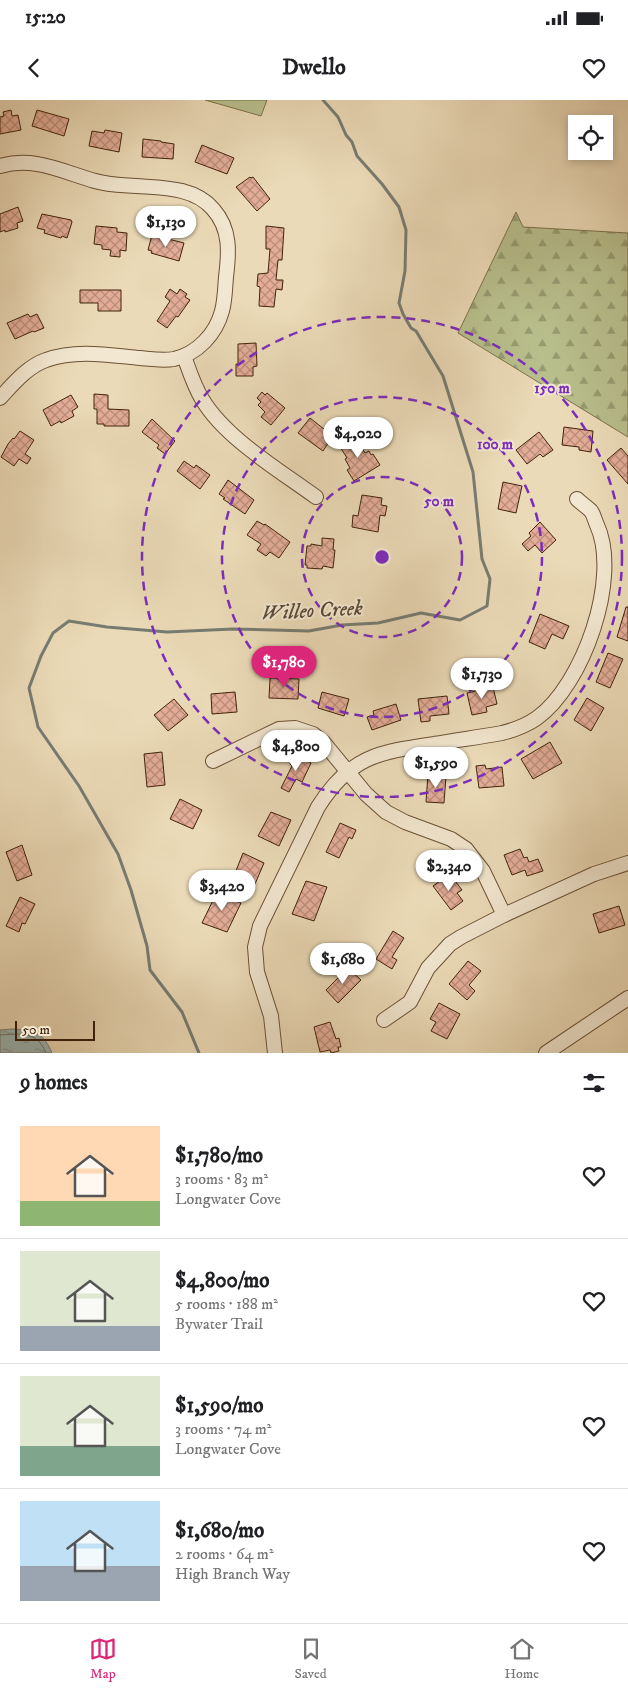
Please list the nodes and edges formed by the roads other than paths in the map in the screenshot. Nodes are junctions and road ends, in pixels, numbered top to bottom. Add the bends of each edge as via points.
1 (0, 166) edge
2 (184, 356) junction
3 (0, 398) edge
4 (316, 497) dead end
5 (577, 498) dead end
6 (213, 761) dead end
7 (347, 772) junction
8 (628, 863) edge
9 (504, 915) junction
10 (628, 998) edge
11 (384, 1020) dead end
12 (276, 1053) edge
13 (546, 1053) edge

1 - 2 street via 33,162 106,184 177,190 200,198 213,209 223,224 228,242 224,302 214,330
2 - 3 street via 164,360 86,353 55,357 39,363
2 - 4 street via 201,398 223,426
5 - 7 street via 591,512 600,532 605,574 600,610 591,637 576,670 555,702 537,719 514,730 387,752 360,762
6 - 7 street via 268,733 295,728 313,734 324,743
7 - 9 street via 386,812 451,839 466,849 483,871
7 - 12 street via 318,807 257,936 257,972 271,1016
8 - 9 street via 594,874
9 - 11 street via 450,944 428,968 410,1002
10 - 13 street

